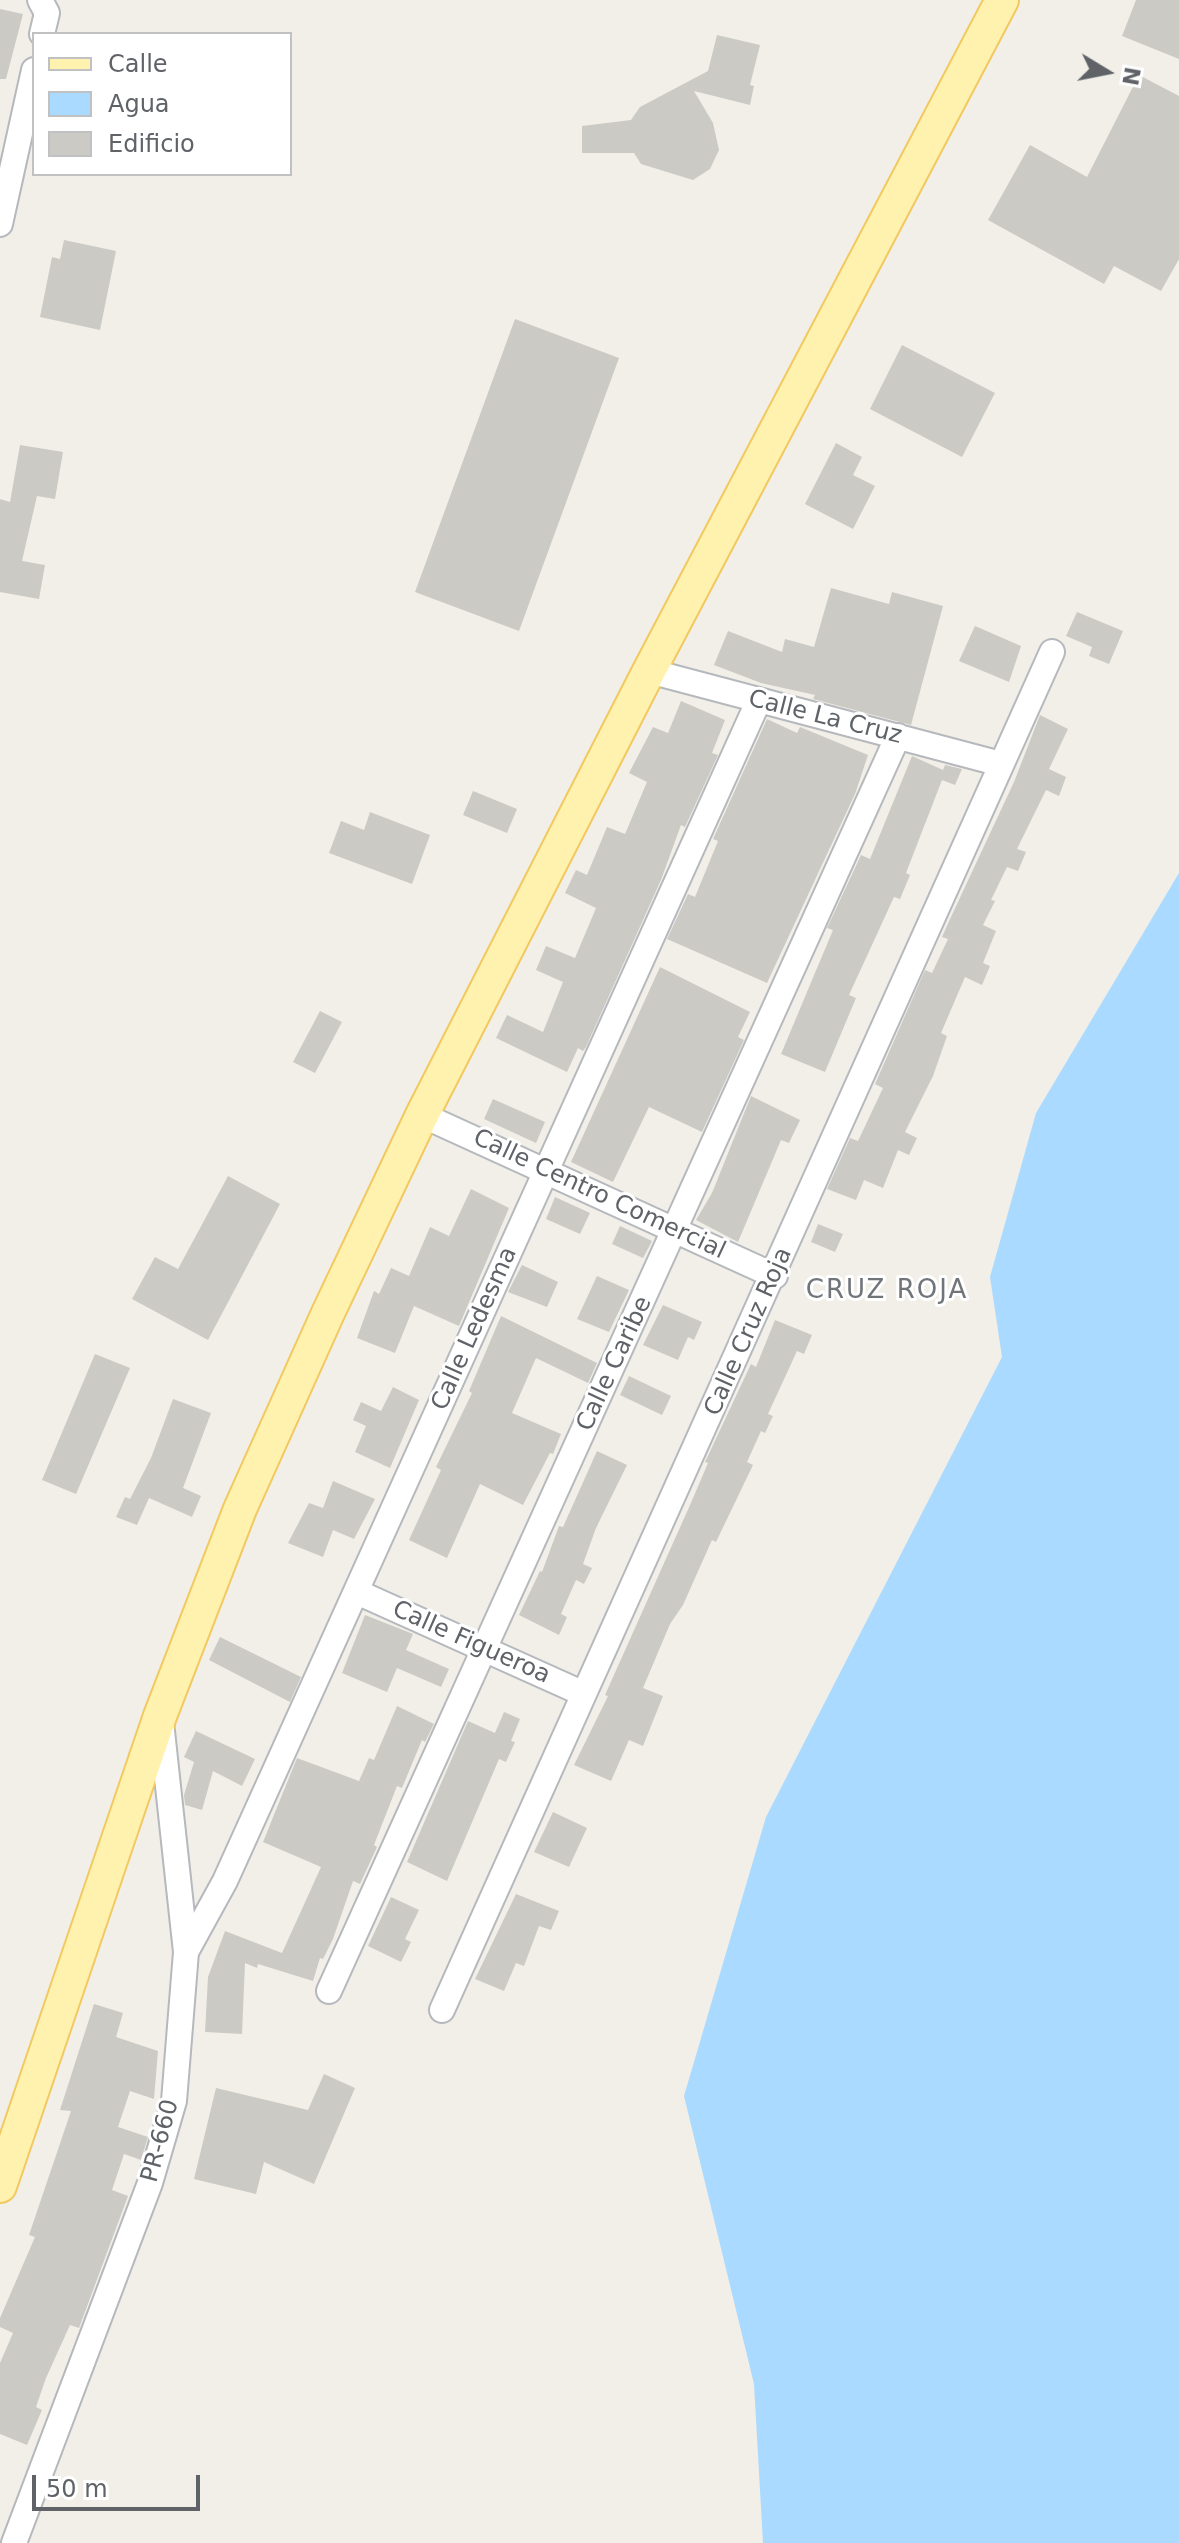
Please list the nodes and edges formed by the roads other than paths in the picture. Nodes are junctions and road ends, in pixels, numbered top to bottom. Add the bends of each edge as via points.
1 (40, 0) edge
2 (1002, 0) edge
3 (42, 32) edge
4 (32, 79) edge
5 (0, 224) edge
6 (1052, 652) dead end
7 (649, 671) junction
8 (758, 702) junction
9 (898, 736) junction
10 (1001, 764) junction
11 (422, 1115) junction
12 (546, 1171) junction
13 (676, 1231) junction
14 (775, 1276) junction
15 (357, 1592) junction
16 (483, 1649) junction
17 (584, 1694) junction
18 (160, 1716) junction
19 (186, 1952) junction
20 (329, 1991) dead end
21 (442, 2010) dead end
22 (0, 2186) edge
23 (14, 2543) edge

1 - 3 street via 47,13
2 - 7 main road
4 - 5 street
6 - 10 street, Calle Cruz Roja
7 - 8 street, Calle La Cruz
7 - 11 main road
8 - 9 street, Calle La Cruz
8 - 12 street, Calle Ledesma
9 - 10 street, Calle La Cruz
9 - 13 street, Calle Caribe
10 - 14 street, Calle Cruz Roja
11 - 12 street, Calle Centro Comercial
11 - 18 main road via 240,1509
12 - 13 street, Calle Centro Comercial
12 - 15 street, Calle Ledesma
13 - 14 street, Calle Centro Comercial
13 - 16 street, Calle Caribe
14 - 17 street, Calle Cruz Roja
15 - 16 street, Calle Figueroa
15 - 19 street, Calle Ledesma via 225,1881
16 - 17 street, Calle Figueroa
16 - 20 street, Calle Caribe
17 - 21 street, Calle Cruz Roja
18 - 19 street, PR-660 / PR-660
18 - 22 main road
19 - 23 street, PR-660 / PR-660 via 174,2101 150,2183

